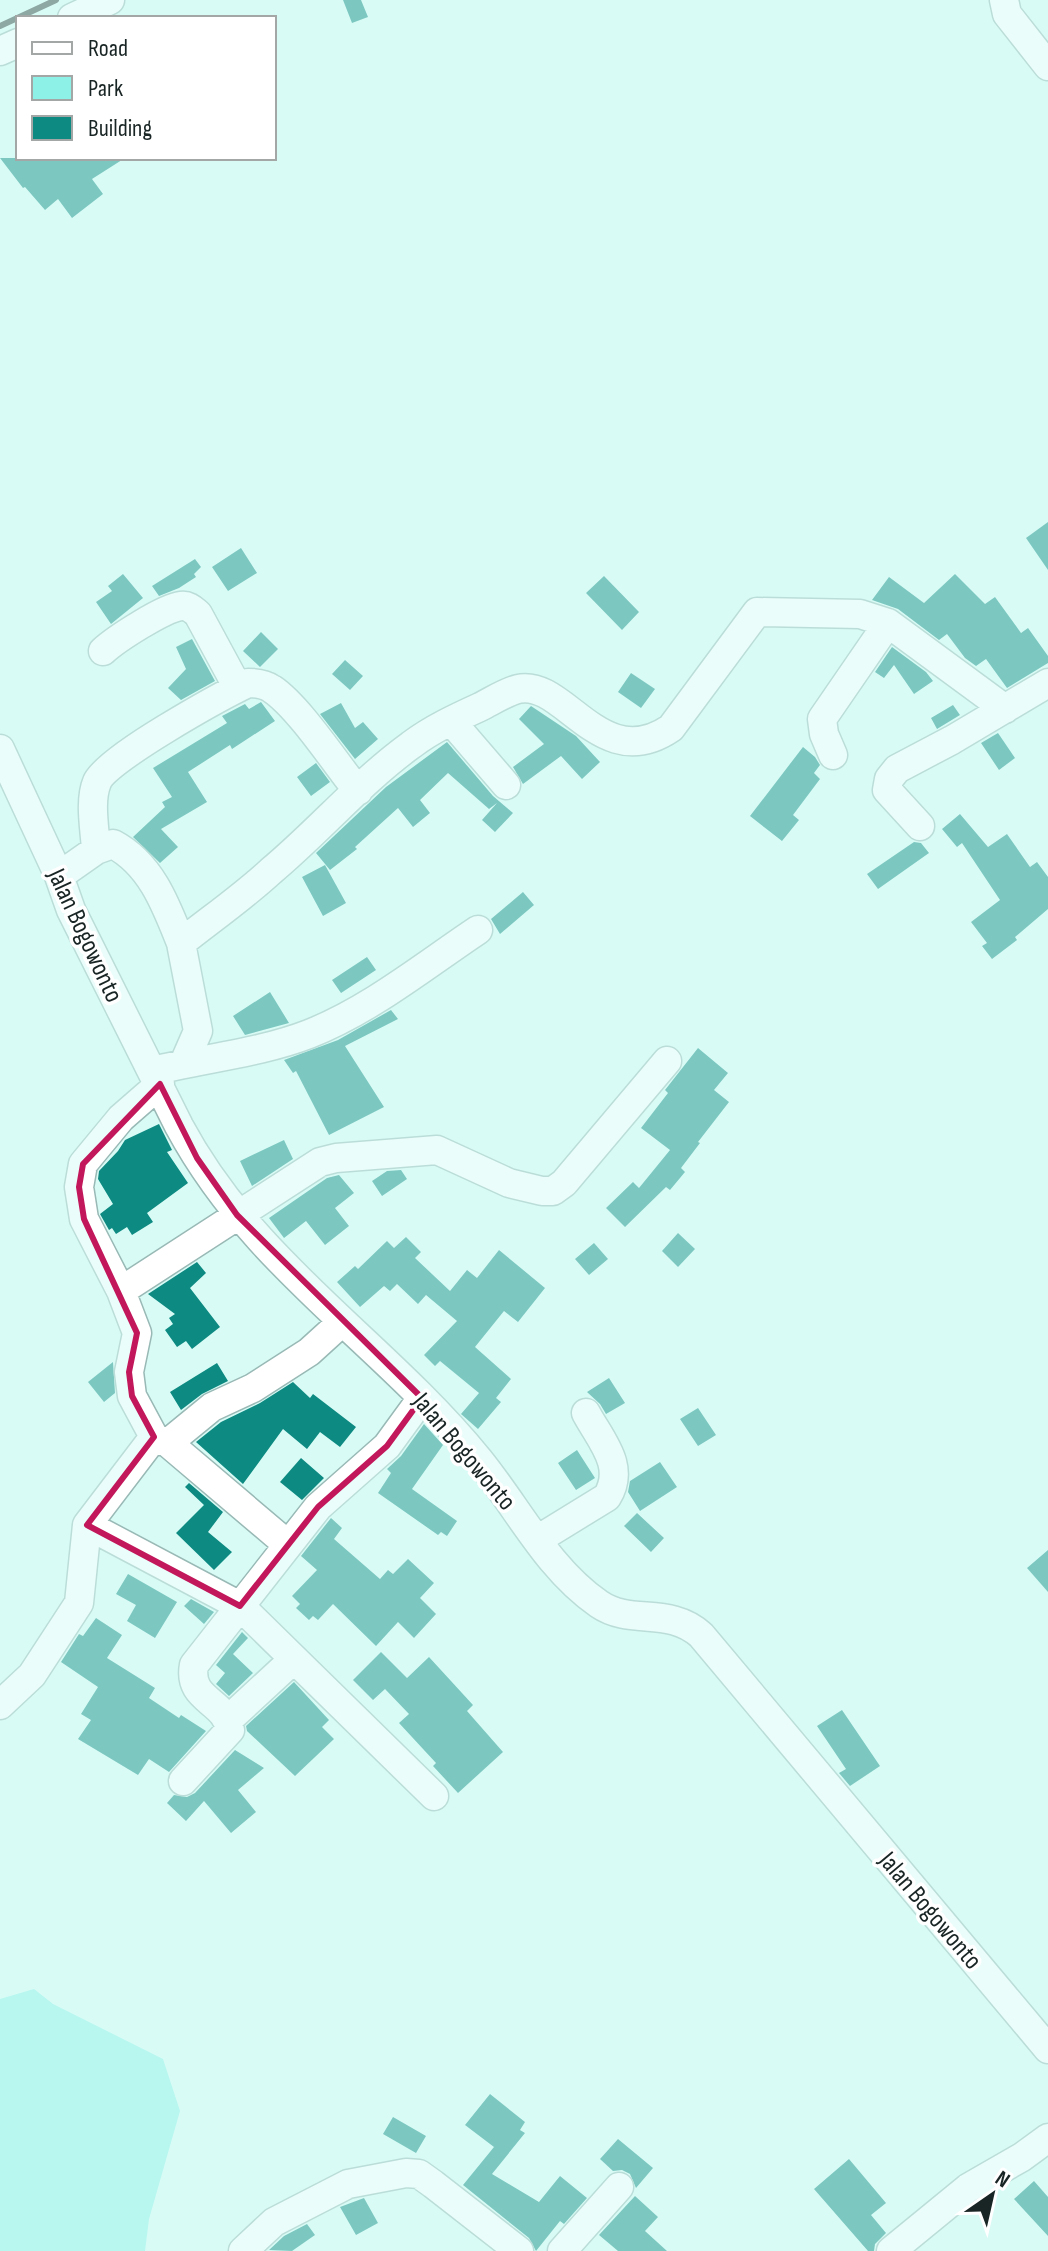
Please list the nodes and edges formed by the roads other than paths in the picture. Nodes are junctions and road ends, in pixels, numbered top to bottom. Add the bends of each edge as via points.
1 (110, 0) edge
2 (1004, 0) edge
3 (76, 16) edge
4 (1048, 66) edge
5 (888, 623) junction
6 (103, 651) dead end
7 (1048, 683) edge
8 (238, 688) junction
9 (1005, 709) junction
10 (451, 721) junction
11 (0, 749) edge
12 (833, 755) dead end
13 (506, 785) dead end
14 (358, 791) junction
15 (920, 826) dead end
16 (96, 850) junction
17 (59, 876) junction
18 (478, 930) dead end
19 (181, 943) junction
20 (667, 1061) dead end
21 (184, 1063) junction
22 (157, 1077) junction
23 (237, 1215) junction
24 (121, 1291) junction
25 (342, 1322) junction
26 (422, 1398) junction
27 (586, 1413) dead end
28 (161, 1440) junction
29 (87, 1525) junction
30 (537, 1540) junction
31 (287, 1544) junction
32 (240, 1606) junction
33 (294, 1659) junction
34 (0, 1705) edge
35 (228, 1720) junction
36 (183, 1781) dead end
37 (434, 1796) dead end
38 (1048, 2049) edge
39 (1048, 2138) edge
40 (619, 2187) dead end
41 (243, 2251) edge
42 (519, 2251) edge
43 (562, 2251) edge
44 (891, 2251) edge

1 - 3 street
2 - 4 street via 1007,14
5 - 9 street
5 - 10 street via 860,614 757,612 671,728 659,736 632,741 598,732 536,689 519,688
5 - 12 street via 822,719
6 - 8 street via 166,612 188,606 198,614
7 - 9 street
8 - 14 street via 255,683 274,690
8 - 16 street via 124,755 98,778
9 - 15 street via 897,769 889,779 887,790
10 - 13 street
10 - 14 street via 411,744
11 - 17 street, Jalan Bogowonto
14 - 19 street via 271,872
16 - 17 street
16 - 19 street via 113,844 137,860 163,899
17 - 22 street, Jalan Bogowonto via 71,910
18 - 21 street via 358,1010 311,1033
19 - 21 street via 198,1031
20 - 23 street via 553,1191 509,1183 437,1150 320,1162
21 - 22 street
22 - 23 street, Jalan Bogowonto via 197,1158
22 - 24 street via 83,1164 79,1187 84,1219
23 - 24 street
23 - 25 street, Jalan Bogowonto
24 - 28 street via 137,1333 129,1372 132,1396
25 - 26 street, Jalan Bogowonto
25 - 28 street via 309,1352
26 - 30 street, Jalan Bogowonto via 478,1459
26 - 31 street via 387,1446 318,1507
27 - 30 street via 615,1467 611,1489 607,1497
28 - 29 street
28 - 31 street
29 - 32 street
29 - 34 street via 79,1603 32,1675
30 - 38 street, Jalan Bogowonto via 570,1581 600,1605 614,1612 679,1620 701,1635
31 - 32 street
32 - 33 street
32 - 35 street via 194,1665 192,1677
33 - 35 street
33 - 37 street
35 - 36 street via 230,1730 224,1739
39 - 44 street via 968,2188
40 - 43 street
41 - 42 street via 274,2222 348,2184 406,2173 419,2174

